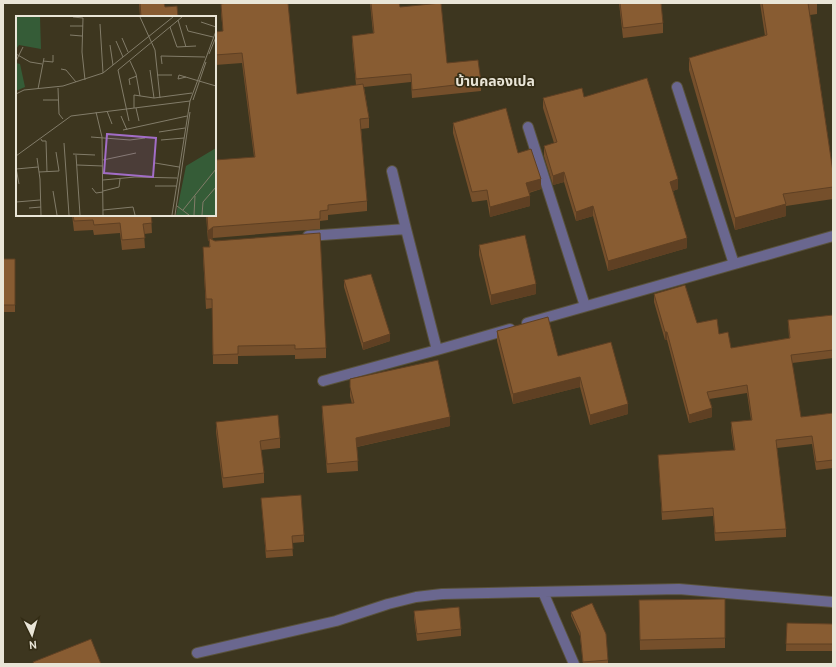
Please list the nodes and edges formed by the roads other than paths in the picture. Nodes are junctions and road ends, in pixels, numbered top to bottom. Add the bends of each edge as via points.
1 (677, 87) dead end
2 (528, 127) dead end
3 (392, 171) dead end
4 (406, 229) junction
5 (833, 236) edge
6 (302, 237) edge
7 (734, 264) junction
8 (584, 306) junction
9 (437, 350) junction
10 (323, 381) dead end
11 (543, 592) junction
12 (833, 602) edge
13 (198, 653) dead end
14 (574, 664) edge

1 - 7 street
2 - 8 street
3 - 4 street
4 - 6 street
4 - 9 street
5 - 7 street
7 - 8 street
8 - 9 street
9 - 10 street
11 - 12 street via 679,589
11 - 13 street via 416,597 336,621
11 - 14 street

